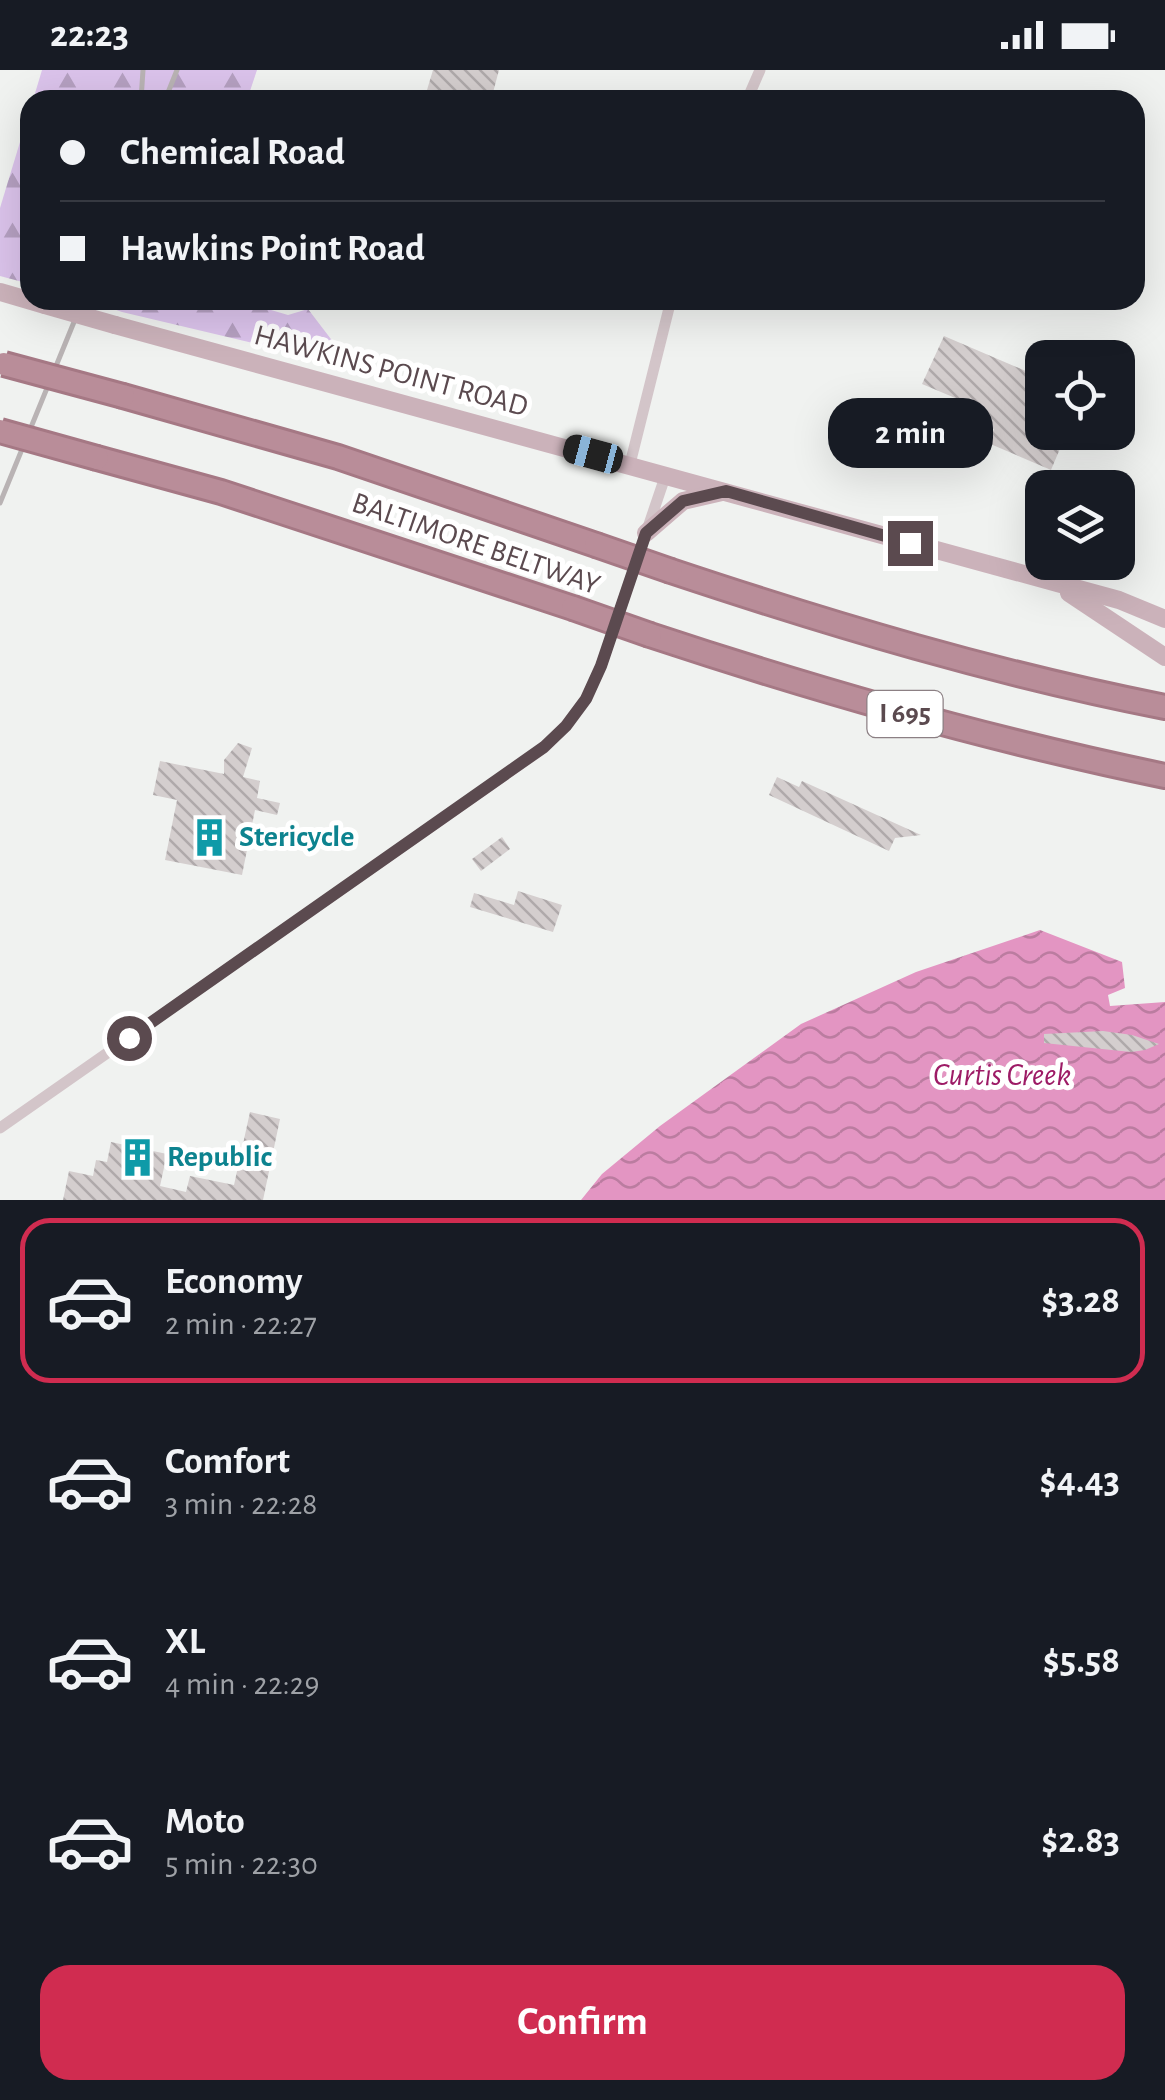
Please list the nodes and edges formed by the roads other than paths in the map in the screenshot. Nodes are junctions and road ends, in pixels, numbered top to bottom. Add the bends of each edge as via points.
1 (64, 310) edge
2 (668, 310) edge
3 (2, 363) edge
4 (0, 431) edge
5 (630, 464) junction
6 (666, 474) junction
7 (726, 491) junction
8 (646, 533) junction
9 (1056, 584) junction
10 (1165, 619) edge
11 (1165, 657) edge
12 (1165, 707) edge
13 (1165, 776) edge
14 (0, 1128) edge

1 - 5 main road, HAWKINS POINT ROAD, bridge
2 - 5 street
3 - 12 highway, BALTIMORE BELTWAY / I 695, bridge via 338,457 901,643
4 - 13 highway, BALTIMORE BELTWAY / I 695, bridge via 238,497 884,709
5 - 6 main road, HAWKINS POINT ROAD
6 - 7 main road, HAWKINS POINT ROAD
6 - 8 street
7 - 8 main road via 683,501
7 - 9 main road, HAWKINS POINT ROAD
8 - 14 street via 586,699 544,747
9 - 10 main road, HAWKINS POINT ROAD
9 - 11 main road

